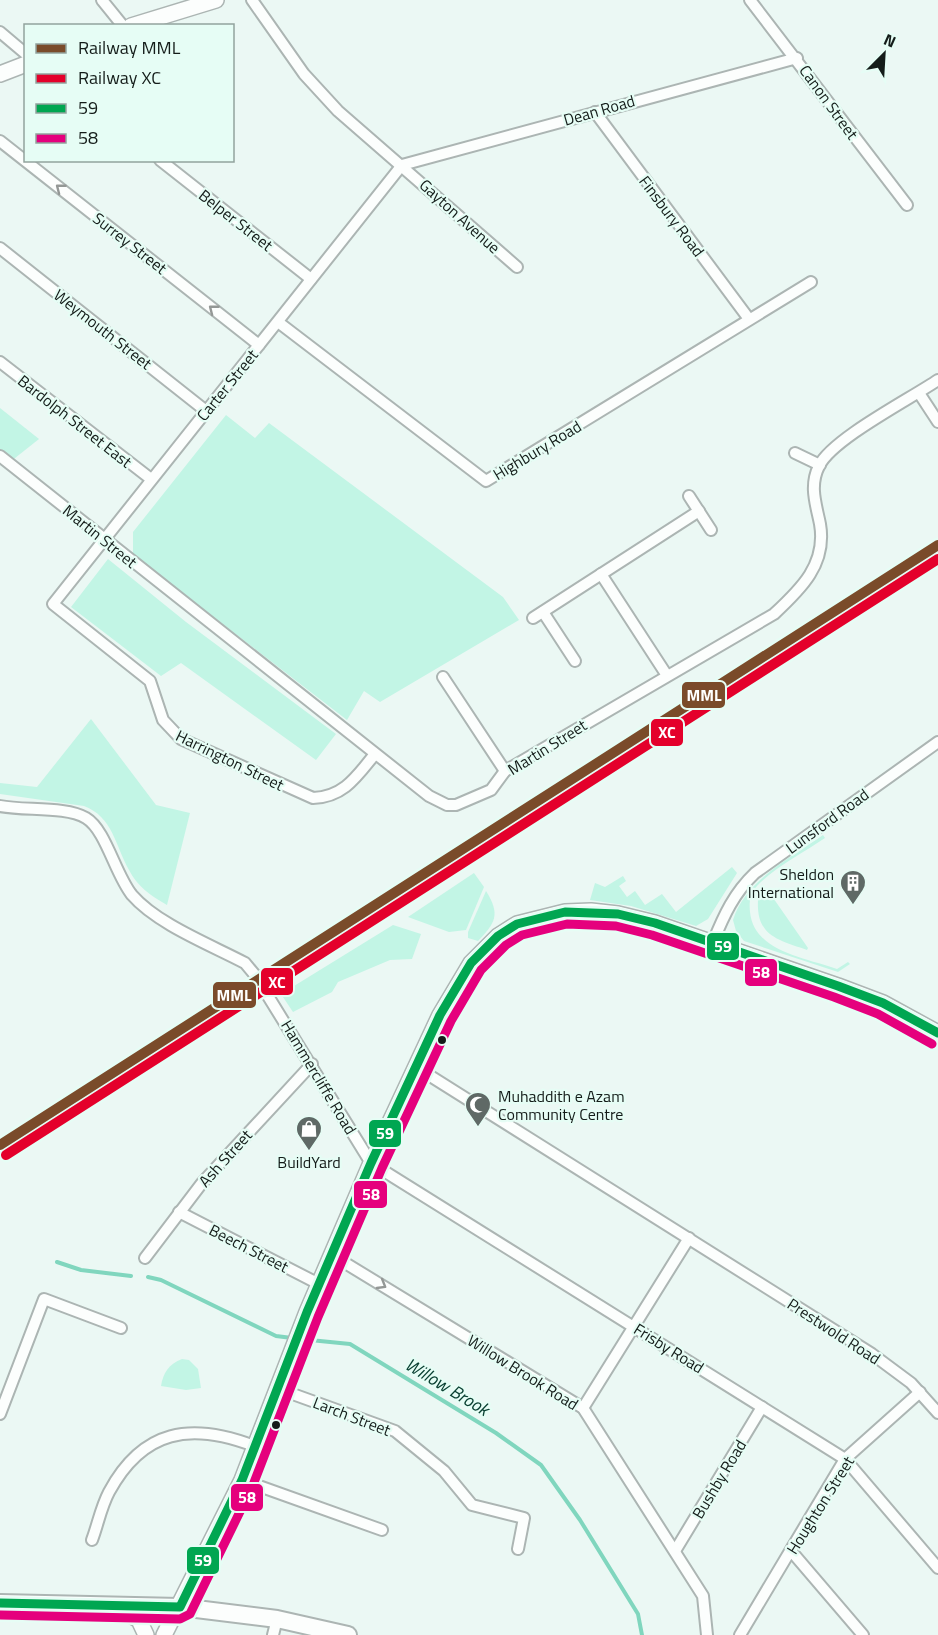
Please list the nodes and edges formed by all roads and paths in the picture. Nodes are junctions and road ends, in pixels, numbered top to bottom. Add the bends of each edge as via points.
1 (102, 0) edge
2 (214, 0) edge
3 (252, 0) edge
4 (755, 1) edge
5 (121, 24) edge
6 (137, 24) edge
7 (0, 32) edge
8 (24, 52) edge
9 (797, 58) junction
10 (24, 65) edge
11 (0, 74) edge
12 (595, 112) junction
13 (0, 141) edge
14 (24, 160) edge
15 (27, 162) edge
16 (163, 162) edge
17 (402, 165) junction
18 (907, 205) dead end
19 (0, 248) edge
20 (517, 267) dead end
21 (311, 279) junction
22 (811, 282) dead end
23 (749, 319) junction
24 (278, 322) junction
25 (260, 345) junction
26 (0, 362) edge
27 (938, 380) edge
28 (919, 393) junction
29 (206, 411) junction
30 (938, 422) edge
31 (795, 453) dead end
32 (0, 456) edge
33 (820, 465) junction
34 (151, 479) junction
35 (689, 496) dead end
36 (699, 511) junction
37 (711, 530) dead end
38 (105, 540) junction
39 (601, 574) junction
40 (53, 604) joint
41 (575, 661) dead end
42 (666, 674) junction
43 (443, 677) dead end
44 (938, 742) edge
45 (375, 754) junction
46 (505, 771) junction
47 (0, 806) edge
48 (713, 942) junction
49 (938, 1034) edge
50 (312, 1064) junction
51 (416, 1067) junction
52 (371, 1163) junction
53 (178, 1212) junction
54 (689, 1238) junction
55 (332, 1254) junction
56 (145, 1258) dead end
57 (319, 1284) junction
58 (633, 1326) junction
59 (121, 1328) dead end
60 (276, 1388) junction
61 (920, 1392) junction
62 (762, 1407) junction
63 (583, 1408) junction
64 (938, 1413) edge
65 (0, 1414) edge
66 (254, 1446) junction
67 (845, 1459) junction
68 (242, 1480) junction
69 (382, 1530) dead end
70 (92, 1540) dead end
71 (518, 1549) dead end
72 (675, 1551) junction
73 (792, 1552) junction
74 (938, 1568) edge
75 (0, 1603) edge
76 (115, 1606) junction
77 (180, 1606) junction
78 (275, 1627) edge
79 (146, 1635) edge
80 (165, 1635) edge
81 (348, 1635) edge
82 (707, 1635) edge
83 (740, 1635) edge
84 (863, 1635) edge

1 - 5 street
2 - 6 street
3 - 17 street, Gayton Avenue via 304,74 338,111
4 - 9 street, Canon Street
7 - 8 street
9 - 12 street, Dean Road
9 - 18 street, Canon Street
10 - 11 street
12 - 17 street, Dean Road
12 - 23 street, Finsbury Road
14 -> 13 street, Surrey Street
25 -> 15 street, Surrey Street
16 - 21 street, Belper Street
17 - 20 street, Gayton Avenue
17 - 21 street, Carter Street
19 - 29 street, Weymouth Street
21 - 24 street, Carter Street
22 - 23 street, Highbury Road
23 - 24 street, Highbury Road via 486,481
24 - 25 street, Carter Street
25 - 29 street, Carter Street
26 - 34 street, Bardolph Street East
27 - 28 street
28 - 30 street
28 - 33 street via 829,452
29 - 34 street, Carter Street
31 - 33 street
32 - 38 street, Martin Street
33 - 42 street, Martin Street via 814,497 820,547 804,586 774,614
34 - 38 street, Carter Street
35 - 36 street
36 - 37 street
36 - 39 street
38 - 40 street, Carter Street
38 - 45 street, Martin Street
39 - 41 street via 538,615
39 - 42 street
40 - 45 street, Harrington Street via 150,681 170,731 193,745 314,798 325,798 348,787
42 - 46 street, Martin Street
43 - 46 street
44 - 48 street, Lunsford Road via 755,873 739,888
45 - 46 street, Martin Street via 429,796 447,805 491,790
47 - 50 street, Hammercliffe Road via 84,816 102,835 117,873 133,896 157,915 245,963
48 - 49 street via 883,1003
48 - 51 street via 654,923 591,911 565,912 517,924 490,942 459,980
50 - 52 street, Hammercliffe Road
50 - 53 street, Ash Street
51 - 52 street
51 - 54 street, Prestwold Road
52 - 55 street
52 - 58 street, Frisby Road
53 - 56 street, Ash Street
53 - 57 street, Beech Street
54 - 58 street
54 - 61 street, Prestwold Road via 872,1354
55 - 57 street
55 -> 63 street, Willow Brook Road
57 - 60 street
58 - 62 street, Frisby Road
58 - 63 street
59 - 65 street via 44,1299
60 - 66 street
60 - 71 street, Larch Street via 395,1431 444,1471 472,1505 524,1518
61 - 64 street, Prestwold Road
61 - 67 street, Houghton Street
62 - 67 street, Frisby Road
62 - 72 street, Bushby Road
63 - 72 street, Willow Brook Road
66 - 68 street
66 - 70 street via 200,1432 163,1438 148,1445 123,1470 108,1494
67 - 73 street, Houghton Street
67 - 74 street, Frisby Road
68 - 69 street
68 - 77 street
72 - 82 street, Willow Brook Road via 702,1596
73 - 83 street, Houghton Street
73 - 84 street
75 - 76 main road
76 - 77 main road
76 - 79 street via 139,1620
77 - 78 main road
77 - 80 street
78 - 81 main road

